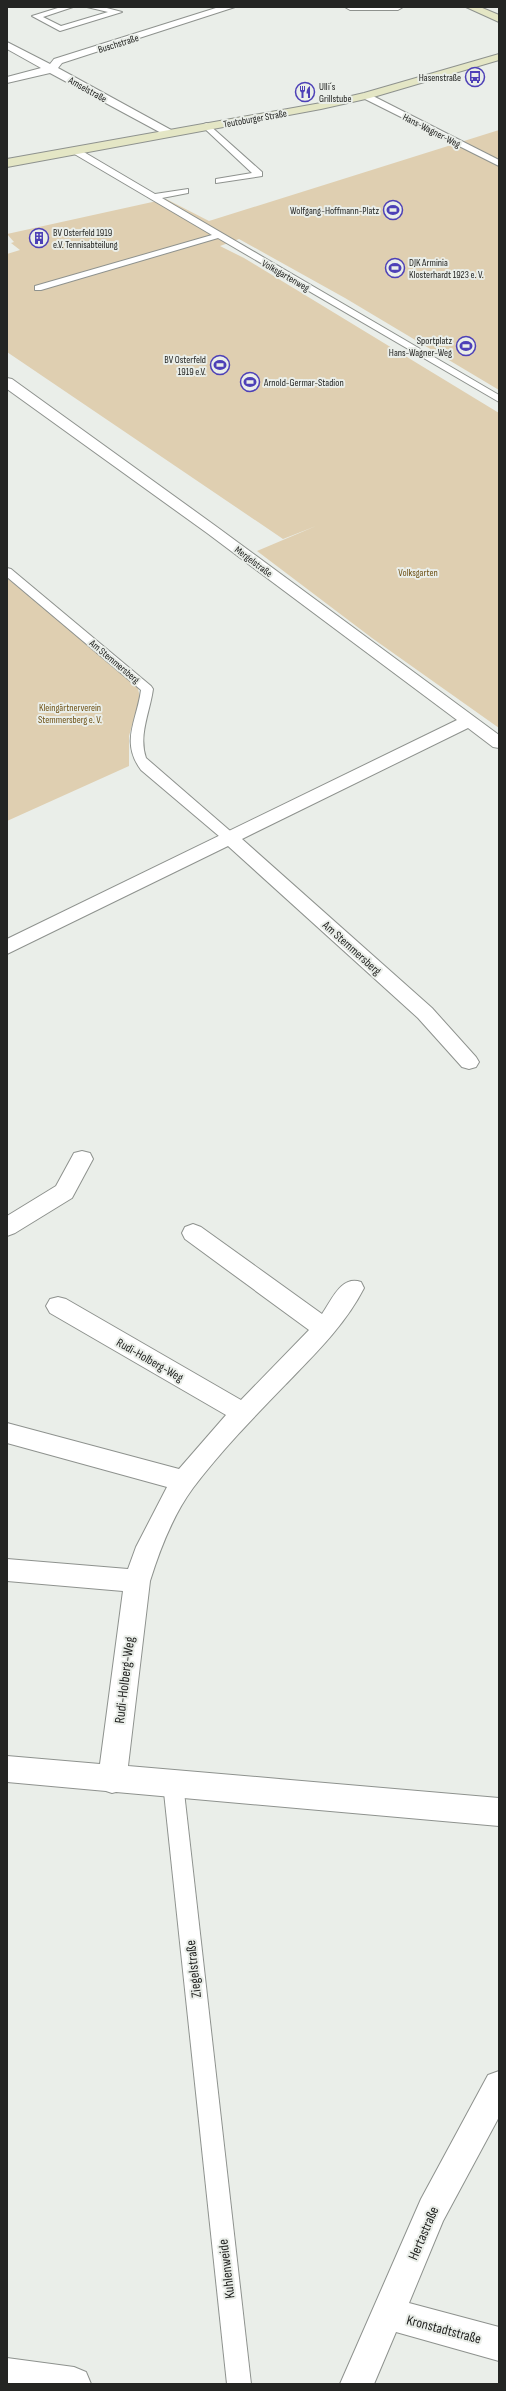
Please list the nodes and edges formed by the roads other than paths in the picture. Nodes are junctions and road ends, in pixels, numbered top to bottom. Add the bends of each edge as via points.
1 (69, 7) edge
2 (91, 7) edge
3 (230, 7) edge
4 (350, 7) edge
5 (398, 7) edge
6 (471, 7) edge
7 (499, 19) edge
8 (7, 44) edge
9 (499, 57) edge
10 (51, 69) junction
11 (7, 80) edge
12 (366, 96) junction
13 (207, 126) junction
14 (169, 133) junction
15 (74, 150) junction
16 (7, 163) edge
17 (499, 163) edge
18 (219, 182) dead end
19 (185, 191) dead end
20 (152, 197) junction
21 (217, 236) junction
22 (38, 288) dead end
23 (7, 382) edge
24 (499, 399) edge
25 (7, 572) edge
26 (469, 721) junction
27 (499, 743) edge
28 (231, 839) junction
29 (7, 947) edge
30 (469, 1062) dead end
31 (82, 1159) dead end
32 (7, 1227) edge
33 (193, 1233) dead end
34 (353, 1288) dead end
35 (58, 1306) dead end
36 (325, 1329) junction
37 (243, 1413) junction
38 (7, 1433) edge
39 (184, 1481) junction
40 (7, 1570) edge
41 (137, 1581) junction
42 (7, 1769) edge
43 (112, 1780) junction
44 (173, 1783) junction
45 (499, 1812) edge
46 (499, 2086) edge
47 (212, 2154) joint
48 (388, 2314) junction
49 (499, 2344) edge
50 (7, 2375) edge
51 (74, 2384) edge
52 (239, 2384) edge
53 (357, 2384) edge

1 - 2 lane via 36,16 60,29 118,12
3 - 10 street, Buschstraße via 58,61
4 - 5 street
6 - 7 main road
8 - 10 street, Amselstraße
9 - 12 main road, Teutoburger Straße
10 - 11 street, Buschstraße
10 - 14 street, Amselstraße
12 - 13 main road, Teutoburger Straße
12 - 17 lane, Hans-Wagner-Weg
13 - 14 main road, Teutoburger Straße
13 - 18 lane via 259,174
14 - 15 main road, Teutoburger Straße
15 - 16 main road, Teutoburger Straße
15 - 20 lane, Volksgartenweg
19 - 20 lane
20 - 21 lane, Volksgartenweg
21 - 22 lane
21 - 24 lane, Volksgartenweg
23 - 26 street, Mergelstraße
25 - 28 lane, Am Stemmersberg via 147,689 137,732 138,757 146,767
26 - 27 street, Mergelstraße
26 - 28 street
28 - 29 street
28 - 30 street, Am Stemmersberg via 426,1013
31 - 32 street via 64,1192
33 - 36 street
34 - 36 street, Rudi-Holberg-Weg
35 - 37 street, Rudi-Holberg-Weg
36 - 37 street, Rudi-Holberg-Weg
37 - 39 street, Rudi-Holberg-Weg
38 - 39 street
39 - 41 street, Rudi-Holberg-Weg via 145,1555
40 - 41 street
41 - 43 street, Rudi-Holberg-Weg
42 - 43 street
43 - 44 street
44 - 45 street
44 - 47 lane, Ziegelstraße
46 - 48 street, Hertastraße via 432,2210
47 - 52 lane, Kuhlenweide
48 - 49 street, Kronstadtstraße
48 - 53 street, Hertastraße
50 - 51 street

